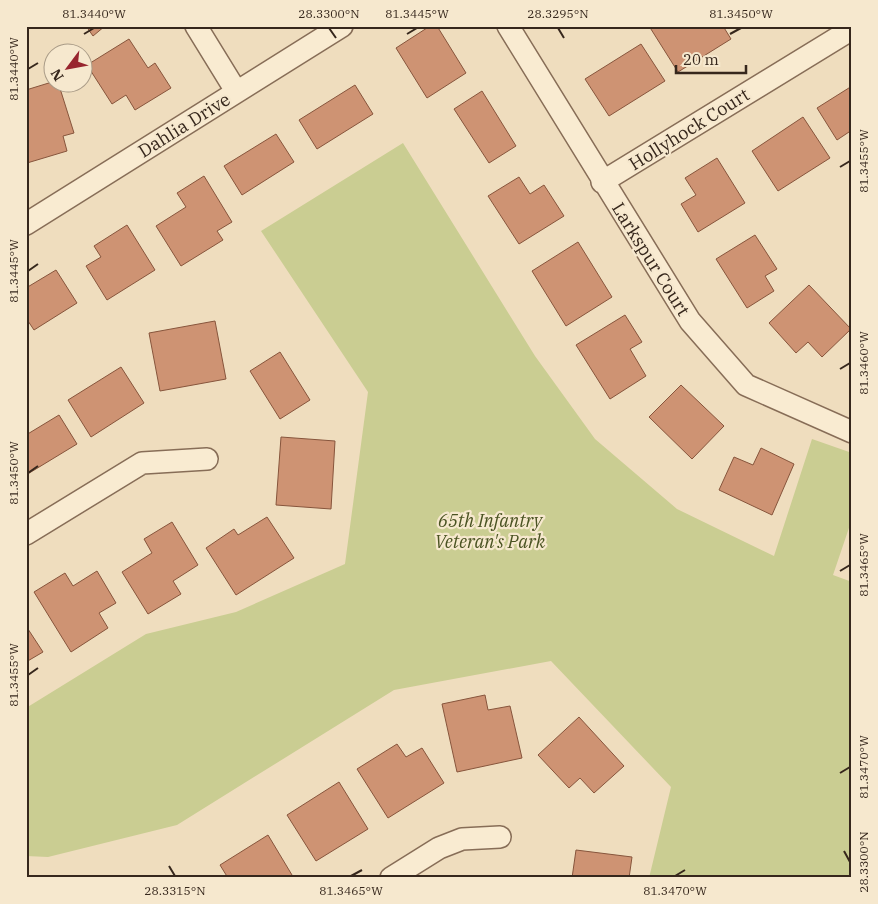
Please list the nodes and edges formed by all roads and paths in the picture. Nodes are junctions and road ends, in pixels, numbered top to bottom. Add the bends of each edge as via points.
1 (196, 26) edge
2 (342, 26) edge
3 (508, 26) edge
4 (852, 29) edge
5 (236, 91) junction
6 (602, 182) junction
7 (26, 224) edge
8 (852, 432) edge
9 (207, 459) dead end
10 (26, 534) edge
11 (500, 837) dead end
12 (391, 878) edge

1 - 5 street
2 - 5 street, Dahlia Drive
3 - 6 street, Larkspur Court
4 - 6 street, Hollyhock Court
5 - 7 street, Dahlia Drive
6 - 8 street, Larkspur Court via 690,322 746,385
9 - 10 street via 142,463
11 - 12 street via 462,839 439,848

